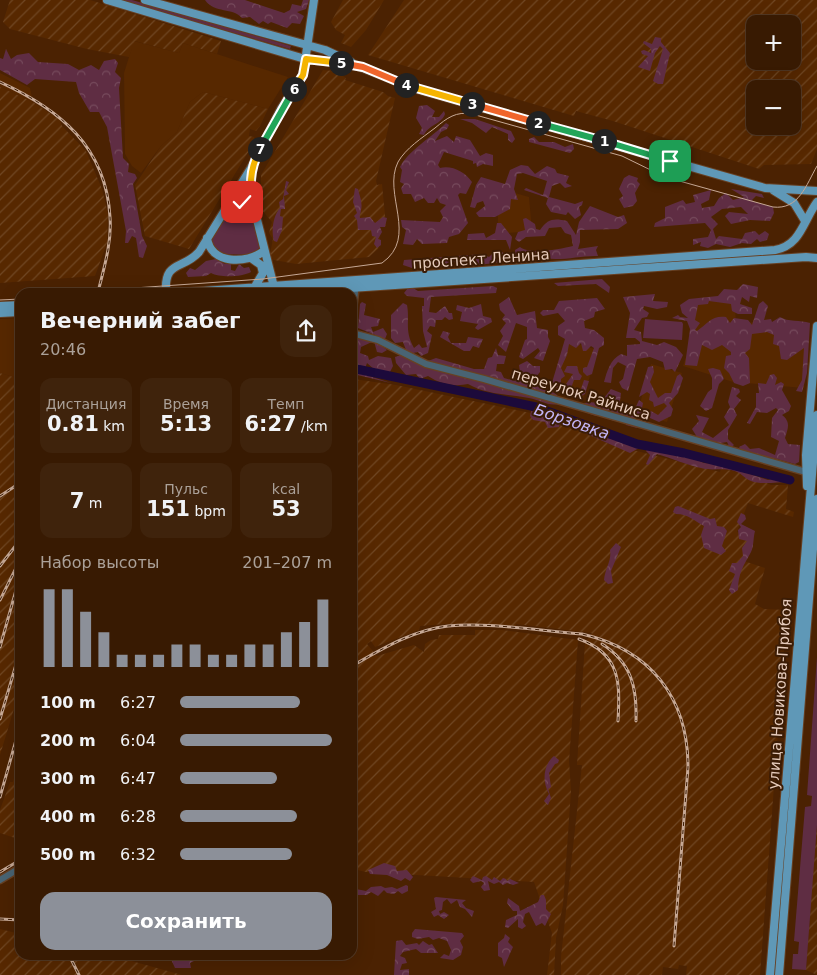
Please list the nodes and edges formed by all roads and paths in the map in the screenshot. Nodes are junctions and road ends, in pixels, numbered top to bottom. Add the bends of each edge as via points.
1 (107, 0) edge
2 (145, 0) edge
3 (314, 0) edge
4 (169, 3) edge
5 (306, 45) junction
6 (306, 59) junction
7 (353, 64) junction
8 (251, 168) junction
9 (772, 190) junction
10 (817, 191) edge
11 (817, 202) edge
12 (226, 206) junction
13 (255, 210) junction
14 (804, 221) junction
15 (207, 238) junction
16 (264, 251) junction
17 (251, 258) junction
18 (817, 258) edge
19 (356, 284) junction
20 (274, 286) junction
21 (166, 288) edge
22 (246, 288) edge
23 (254, 288) junction
24 (328, 288) edge
25 (356, 288) edge
26 (15, 305) edge
27 (0, 306) edge
28 (15, 312) edge
29 (0, 314) edge
30 (817, 326) edge
31 (357, 334) edge
32 (817, 414) edge
33 (806, 472) junction
34 (817, 499) edge
35 (808, 514) junction
36 (816, 536) edge
37 (802, 594) junction
38 (814, 595) edge
39 (15, 871) edge
40 (0, 880) edge
41 (770, 975) edge
42 (779, 975) edge

1 - 6 main road
2 - 4 main road
3 - 5 main road
4 - 5 main road
5 - 6 main road
5 - 7 main road
6 - 7 main road
6 - 8 main road via 303,75 281,109
7 - 9 main road via 417,89
8 - 12 main road
8 - 13 main road via 250,192
9 - 10 main road
9 - 14 main road via 794,203
11 - 14 main road
12 - 13 main road via 242,202
12 - 15 main road
13 - 16 main road
14 - 19 main road, проспект Ленина via 802,231 792,243 774,250
15 - 17 main road via 217,257
15 - 21 main road via 194,258 170,271
16 - 17 main road
16 - 20 main road
17 - 23 main road via 261,265 263,273
18 - 19 main road, проспект Ленина
19 - 20 main road, проспект Ленина
19 - 24 main road, проспект Ленина
19 - 25 street
20 - 23 main road, проспект Ленина
22 - 23 main road, проспект Ленина
26 - 27 main road
28 - 29 main road
30 - 33 main road
31 - 33 street, переулок Райниса via 378,340 426,364
32 - 35 main road, улица Новикова-Прибоя
33 - 35 main road
34 - 36 main road, улица Новикова-Прибоя
35 - 37 main road, улица Новикова-Прибоя
36 - 38 main road, улица Новикова-Прибоя
37 - 38 street
37 - 41 main road, улица Новикова-Прибоя
38 - 42 main road, улица Новикова-Прибоя
39 - 40 street

